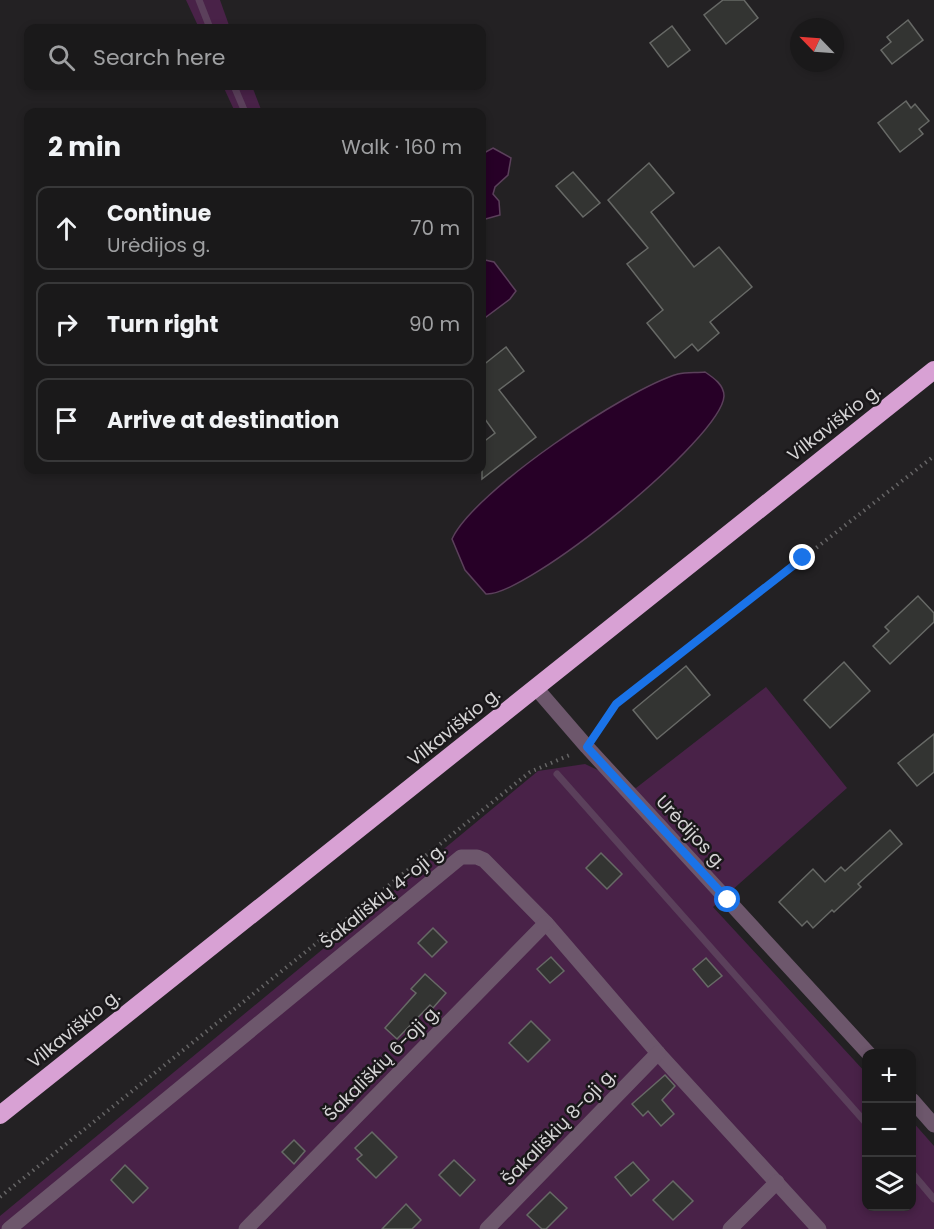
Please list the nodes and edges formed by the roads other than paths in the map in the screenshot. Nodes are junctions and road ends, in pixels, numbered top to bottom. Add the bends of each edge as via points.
1 (934, 370) edge
2 (536, 688) junction
3 (546, 923) junction
4 (865, 1049) edge
5 (658, 1053) junction
6 (915, 1103) edge
7 (0, 1115) edge
8 (934, 1125) edge
9 (777, 1182) junction
10 (9, 1229) edge
11 (246, 1229) edge
12 (487, 1229) edge
13 (730, 1229) edge
14 (819, 1229) edge

1 - 2 highway, Vilkaviškio g.
2 - 4 street, Urėdijos g.
2 - 7 highway, Vilkaviškio g.
3 - 5 street, Šakališkių 4-oji g.
3 - 10 street, Šakališkių 4-oji g. via 484,860 477,856 461,857
3 - 11 street, Šakališkių 6-oji g.
5 - 9 street, Šakališkių 4-oji g.
5 - 12 street, Šakališkių 8-oji g.
6 - 8 street
9 - 13 street
9 - 14 street, Šakališkių 4-oji g.

